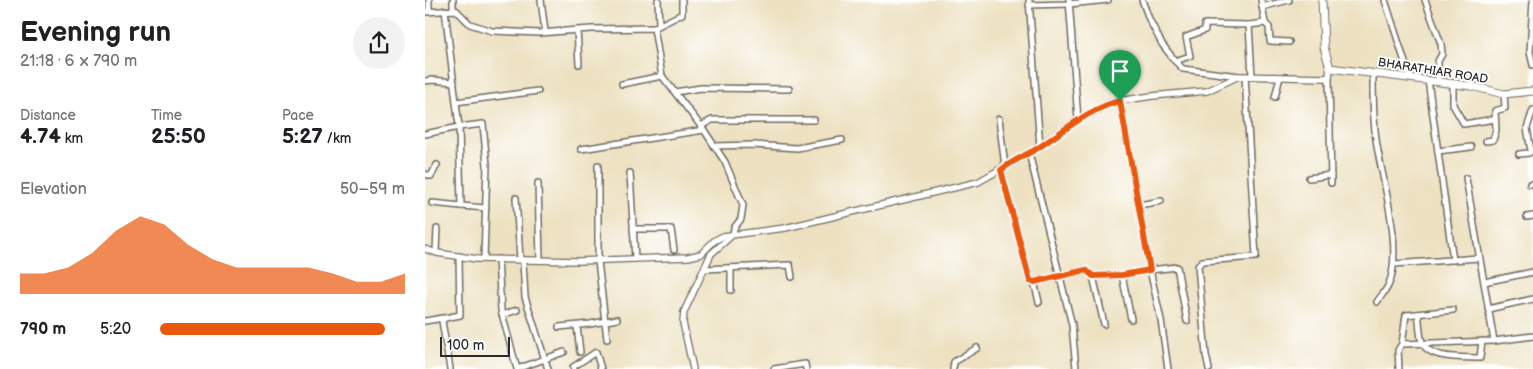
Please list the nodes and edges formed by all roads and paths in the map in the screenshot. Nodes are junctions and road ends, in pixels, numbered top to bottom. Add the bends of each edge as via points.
1 (429, 0) edge
2 (453, 0) edge
3 (541, 0) edge
4 (658, 0) edge
5 (682, 0) edge
6 (1108, 0) edge
7 (1142, 0) edge
8 (1261, 0) edge
9 (1289, 0) edge
10 (1322, 0) edge
11 (1385, 0) edge
12 (1425, 0) edge
13 (1533, 0) edge
14 (1029, 2) edge
15 (1069, 2) edge
16 (1262, 7) junction
17 (445, 10) junction
18 (453, 10) junction
19 (427, 12) edge
20 (1532, 22) edge
21 (1265, 23) junction
22 (1249, 25) junction
23 (657, 26) junction
24 (577, 30) junction
25 (545, 32) junction
26 (1289, 42) dead end
27 (1532, 48) edge
28 (1175, 62) junction
29 (579, 64) dead end
30 (1533, 65) edge
31 (1330, 68) junction
32 (1373, 73) junction
33 (663, 76) junction
34 (1245, 76) junction
35 (1280, 77) junction
36 (1329, 77) junction
37 (1409, 78) junction
38 (1428, 80) junction
39 (425, 81) edge
40 (1438, 81) junction
41 (454, 82) junction
42 (1453, 83) junction
43 (622, 84) dead end
44 (789, 88) dead end
45 (538, 91) dead end
46 (1533, 91) edge
47 (675, 92) junction
48 (1504, 94) junction
49 (1275, 97) dead end
50 (1120, 101) junction
51 (457, 102) junction
52 (1533, 110) edge
53 (999, 119) dead end
54 (1495, 119) junction
55 (814, 120) dead end
56 (1078, 120) junction
57 (459, 127) junction
58 (702, 128) junction
59 (425, 134) edge
60 (842, 140) dead end
61 (1486, 141) dead end
62 (714, 146) junction
63 (1040, 147) junction
64 (1471, 147) dead end
65 (581, 149) dead end
66 (1438, 151) junction
67 (1029, 153) junction
68 (1519, 154) dead end
69 (437, 165) dead end
70 (598, 165) dead end
71 (1003, 168) junction
72 (631, 173) dead end
73 (425, 174) edge
74 (1331, 175) junction
75 (1309, 178) dead end
76 (1465, 178) dead end
77 (538, 183) dead end
78 (1331, 183) dead end
79 (516, 198) dead end
80 (1161, 201) dead end
81 (432, 203) dead end
82 (1139, 205) junction
83 (461, 206) junction
84 (486, 208) junction
85 (437, 229) dead end
86 (633, 229) junction
87 (733, 234) junction
88 (425, 249) edge
89 (674, 250) dead end
90 (436, 252) junction
91 (459, 256) junction
92 (1479, 258) junction
93 (484, 259) junction
94 (498, 259) junction
95 (520, 259) junction
96 (635, 259) junction
97 (540, 260) junction
98 (1453, 260) junction
99 (598, 261) junction
100 (1394, 264) junction
101 (731, 268) junction
102 (704, 269) junction
103 (1150, 270) junction
104 (1533, 272) edge
105 (1060, 275) junction
106 (1122, 275) junction
107 (1093, 276) junction
108 (792, 277) dead end
109 (1034, 282) junction
110 (1484, 282) junction
111 (731, 290) dead end
112 (1533, 299) edge
113 (1039, 302) dead end
114 (1377, 302) dead end
115 (1488, 309) junction
116 (517, 310) dead end
117 (1453, 310) dead end
118 (1418, 314) junction
119 (502, 315) junction
120 (443, 318) junction
121 (617, 319) dead end
122 (1131, 319) dead end
123 (425, 321) edge
124 (605, 321) junction
125 (1187, 322) dead end
126 (1105, 324) dead end
127 (577, 326) junction
128 (559, 327) dead end
129 (1533, 336) edge
130 (607, 339) dead end
131 (1482, 341) junction
132 (1494, 341) junction
133 (1423, 343) junction
134 (1402, 344) junction
135 (977, 348) dead end
136 (565, 352) dead end
137 (581, 352) dead end
138 (546, 359) junction
139 (450, 369) edge
140 (517, 369) edge
141 (548, 369) edge
142 (574, 369) edge
143 (601, 369) edge
144 (693, 369) edge
145 (776, 369) edge
146 (806, 369) edge
147 (953, 369) edge
148 (1076, 369) edge
149 (1168, 369) edge
150 (1209, 369) edge
151 (1399, 369) edge

1 - 19 street
2 - 18 street
3 - 25 street
4 - 23 street
5 - 23 street via 682,14
6 - 15 street
7 - 28 street via 1162,44
8 - 16 street
9 - 16 street
10 - 31 main road via 1324,47
11 - 37 street
12 - 40 street via 1441,44 1442,54 1437,61
13 - 20 street
14 - 15 street
14 - 63 street
15 - 56 street
16 - 21 street
17 - 18 street
17 - 19 street
17 - 41 street
18 - 25 street via 470,24 492,31
20 - 27 street
21 - 22 street
21 - 26 street via 1269,27 1270,41
22 - 28 street via 1205,24 1205,30 1186,37 1190,56
22 - 34 street
23 - 24 street
23 - 33 street
24 - 25 street
24 - 29 street
27 - 30 street
28 - 34 street via 1183,69
31 - 32 main road, BHARATHIAR ROAD
31 - 36 street
32 - 37 main road, BHARATHIAR ROAD
32 - 100 street via 1377,146 1391,221
33 - 43 street
33 - 47 street
34 - 35 street
34 - 50 street via 1207,91
34 - 150 street via 1256,257 1202,262 1199,266
35 - 36 street
35 - 49 street
36 - 74 street
37 - 38 main road, BHARATHIAR ROAD
38 - 40 main road, BHARATHIAR ROAD
38 - 66 street
39 - 41 street
40 - 42 main road, BHARATHIAR ROAD
41 - 51 street
42 - 48 main road, BHARATHIAR ROAD
42 - 54 street via 1453,105 1464,124
44 - 47 street via 701,88
45 - 51 street
46 - 48 main road, BHARATHIAR ROAD
47 - 58 street
48 - 54 street via 1505,107 1495,111
50 - 56 street
50 - 82 street
51 - 57 street
52 - 68 street via 1527,128 1530,152
53 - 71 street
54 - 61 street via 1494,138
55 - 58 street via 712,120
56 - 63 street
57 - 59 street
57 - 83 street
57 - 84 street via 483,124 487,165
58 - 62 street
58 - 65 street
60 - 62 street via 797,148
62 - 87 street via 725,162 743,205 741,219
63 - 67 street
64 - 66 street
66 - 98 street
67 - 71 street
67 - 105 street
69 - 73 street via 431,176
70 - 99 street
71 - 87 street via 978,182 785,228
71 - 109 street via 1023,262 1030,281
72 - 86 street
74 - 75 street
74 - 78 street
76 - 92 street
77 - 97 street
79 - 95 street
80 - 82 street
81 - 83 street
82 - 103 street
83 - 84 street
84 - 93 street
85 - 90 street
86 - 89 street via 671,229
86 - 96 street
87 - 96 street via 714,241 701,254
87 - 102 street via 711,254
88 - 90 street
90 - 91 street
91 - 93 street
91 - 120 street via 460,315
92 - 98 street
92 - 110 street
93 - 94 street
94 - 95 street
94 - 119 street
95 - 97 street
95 - 138 street via 523,262 525,297
96 - 99 street
97 - 99 street
98 - 100 street
99 - 124 street
100 - 114 street via 1388,286
101 - 102 street
101 - 108 street via 790,265
101 - 111 street
102 - 144 street via 684,312 683,323
103 - 106 street
103 - 125 street via 1177,267
103 - 149 street
104 - 110 street
105 - 107 street via 1086,270
105 - 109 street
105 - 148 street via 1072,325
106 - 107 street
106 - 122 street
107 - 126 street
109 - 113 street
110 - 115 street
112 - 115 street
115 - 132 street
116 - 119 street
117 - 118 street
118 - 133 street
118 - 134 street via 1406,315
119 - 140 street
120 - 123 street
120 - 139 street
121 - 124 street
124 - 127 street
124 - 130 street
127 - 128 street
127 - 137 street
129 - 132 street
131 - 132 street
131 - 133 street
131 - 133 street via 1481,358 1443,356 1433,353
133 - 134 street
134 - 151 street via 1398,350
135 - 147 street via 954,362
136 - 138 street
138 - 140 street
138 - 141 street
142 - 143 street via 573,366 596,352
145 - 146 street via 805,364

